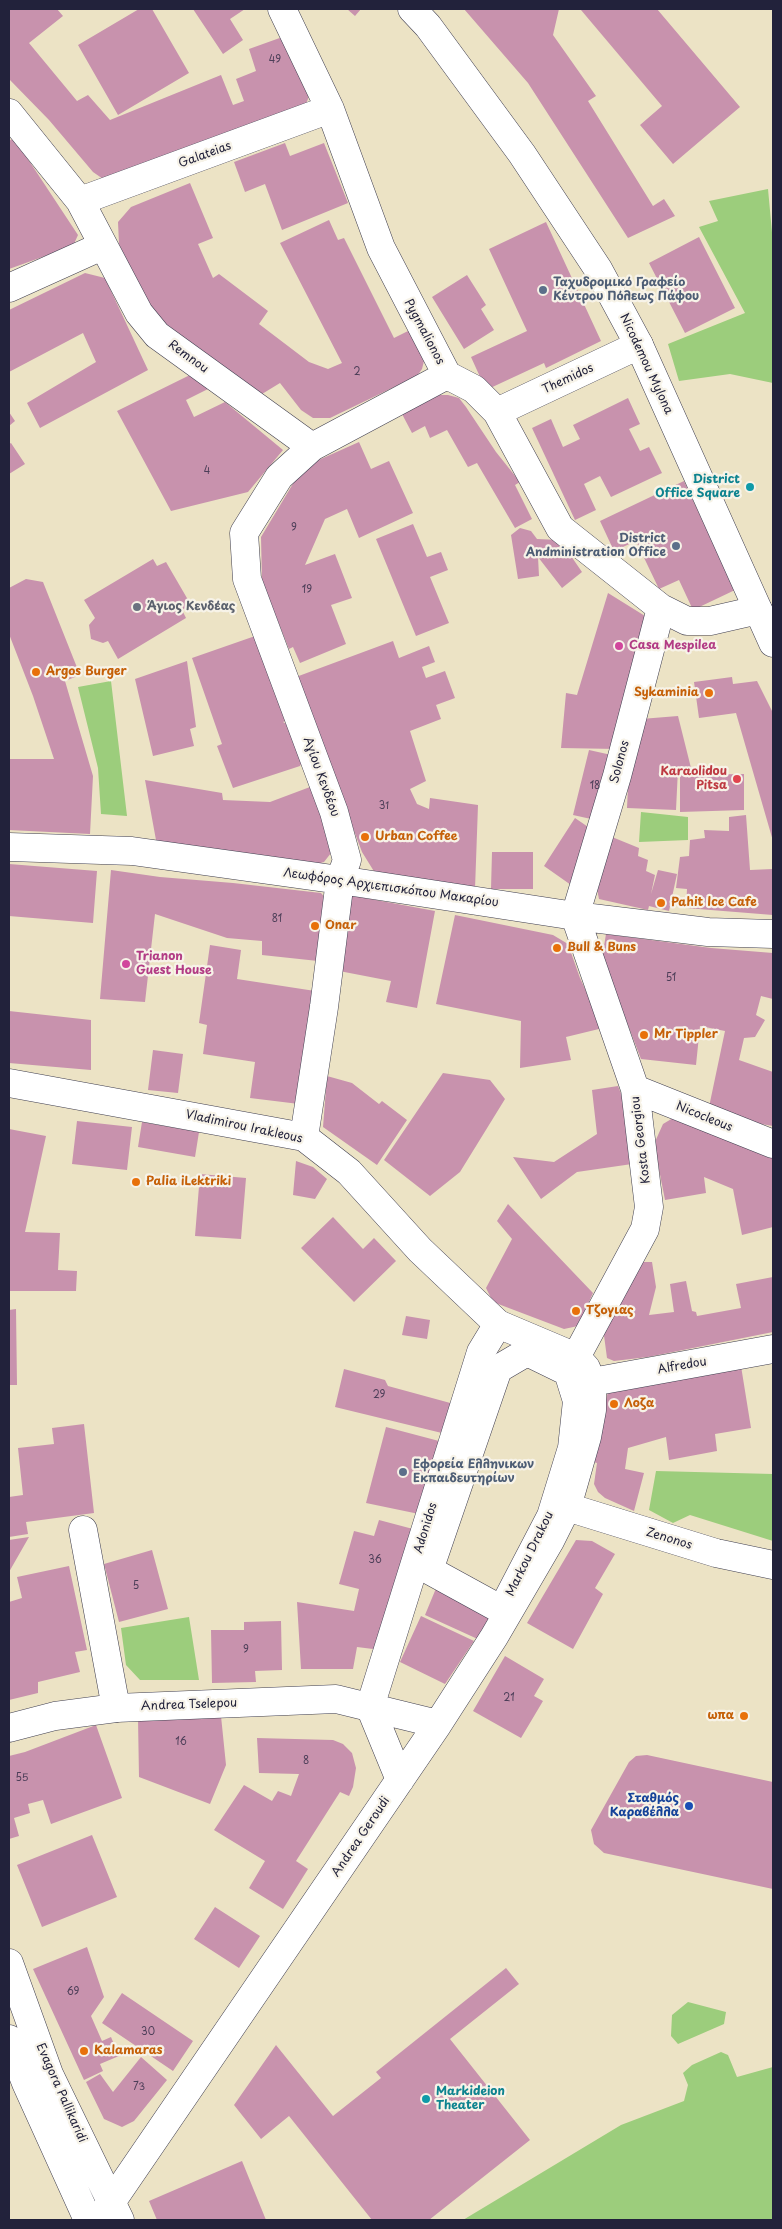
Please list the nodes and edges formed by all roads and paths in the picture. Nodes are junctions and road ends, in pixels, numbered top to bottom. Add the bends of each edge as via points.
1 (282, 9) edge
2 (412, 9) edge
3 (330, 109) junction
4 (9, 113) edge
5 (80, 201) junction
6 (102, 246) junction
7 (9, 288) edge
8 (639, 345) junction
9 (447, 375) junction
10 (497, 412) junction
11 (312, 448) junction
12 (661, 608) junction
13 (758, 610) junction
14 (773, 643) edge
15 (9, 847) edge
16 (340, 880) junction
17 (575, 916) junction
18 (773, 934) edge
19 (9, 1083) edge
20 (635, 1089) junction
21 (304, 1137) junction
22 (773, 1144) edge
23 (498, 1324) junction
24 (773, 1349) edge
25 (576, 1357) junction
26 (498, 1368) joint
27 (592, 1382) junction
28 (567, 1507) junction
29 (83, 1530) dead end
30 (773, 1565) edge
31 (370, 1706) junction
32 (116, 1708) junction
33 (438, 1724) junction
34 (9, 1728) edge
35 (400, 1780) junction
36 (9, 1963) edge
37 (9, 2039) edge
38 (110, 2214) edge
39 (88, 2220) edge

1 - 3 street, Pygmalionos
2 - 8 street, Nicodemou Mylona via 428,26 527,162 598,269
3 - 5 street, Galateias
3 - 9 street, Pygmalionos via 380,248
4 - 5 street, Remnou
5 - 6 street, Remnou
6 - 7 street
6 - 11 street, Remnou via 139,313 157,335
8 - 10 street, Themidos
8 - 13 street, Nicodemou Mylona
9 - 10 street, Pygmalionos via 474,389
9 - 11 street
10 - 12 street, Pygmalionos via 560,528
11 - 16 street, Αγίου Κενδέου via 280,478 244,533 247,579 334,812 347,860
12 - 13 street, Pygmalionos via 687,620 710,621
12 - 17 street, Solonos via 617,776
13 - 14 street, Nicodemou Mylona
15 - 16 street, Λεωφόρος Αρχιεπισκόπου Μακαρίου via 132,851
16 - 17 street, Λεωφόρος Αρχιεπισκόπου Μακαρίου
16 - 21 street, Αγίου Κενδέου
17 - 18 street, Λεωφόρος Αρχιεπισκόπου Μακαρίου via 708,932
17 - 20 street, Kosta Georgiou
19 - 21 street, Vladimirou Irakleous
20 - 22 street, Nicocleous
20 - 25 street, Kosta Georgiou via 649,1207 645,1229
21 - 23 street, Vladimirou Irakleous via 349,1172 420,1250
23 - 25 street
23 - 31 street, Adonidos via 481,1352
24 - 27 street, Alfredou
25 - 27 street
26 - 26 street, Markou Drakou via 428,1570 502,1610 551,1516 572,1448 577,1401 568,1372 527,1352
27 - 28 street, Andrea Geroudi via 592,1410 587,1437
28 - 30 street, Zenonos via 716,1553
28 - 33 street, Andrea Geroudi via 494,1637
29 - 32 street
31 - 32 street, Andrea Tselepou via 336,1699
31 - 33 street, Andrea Tselepou
31 - 35 street
32 - 34 street, Andrea Tselepou via 55,1716
33 - 35 street, Andrea Geroudi
35 - 38 street, Andrea Geroudi
36 - 38 street, Evagora Pallikaridi via 49,2074
37 - 39 street

